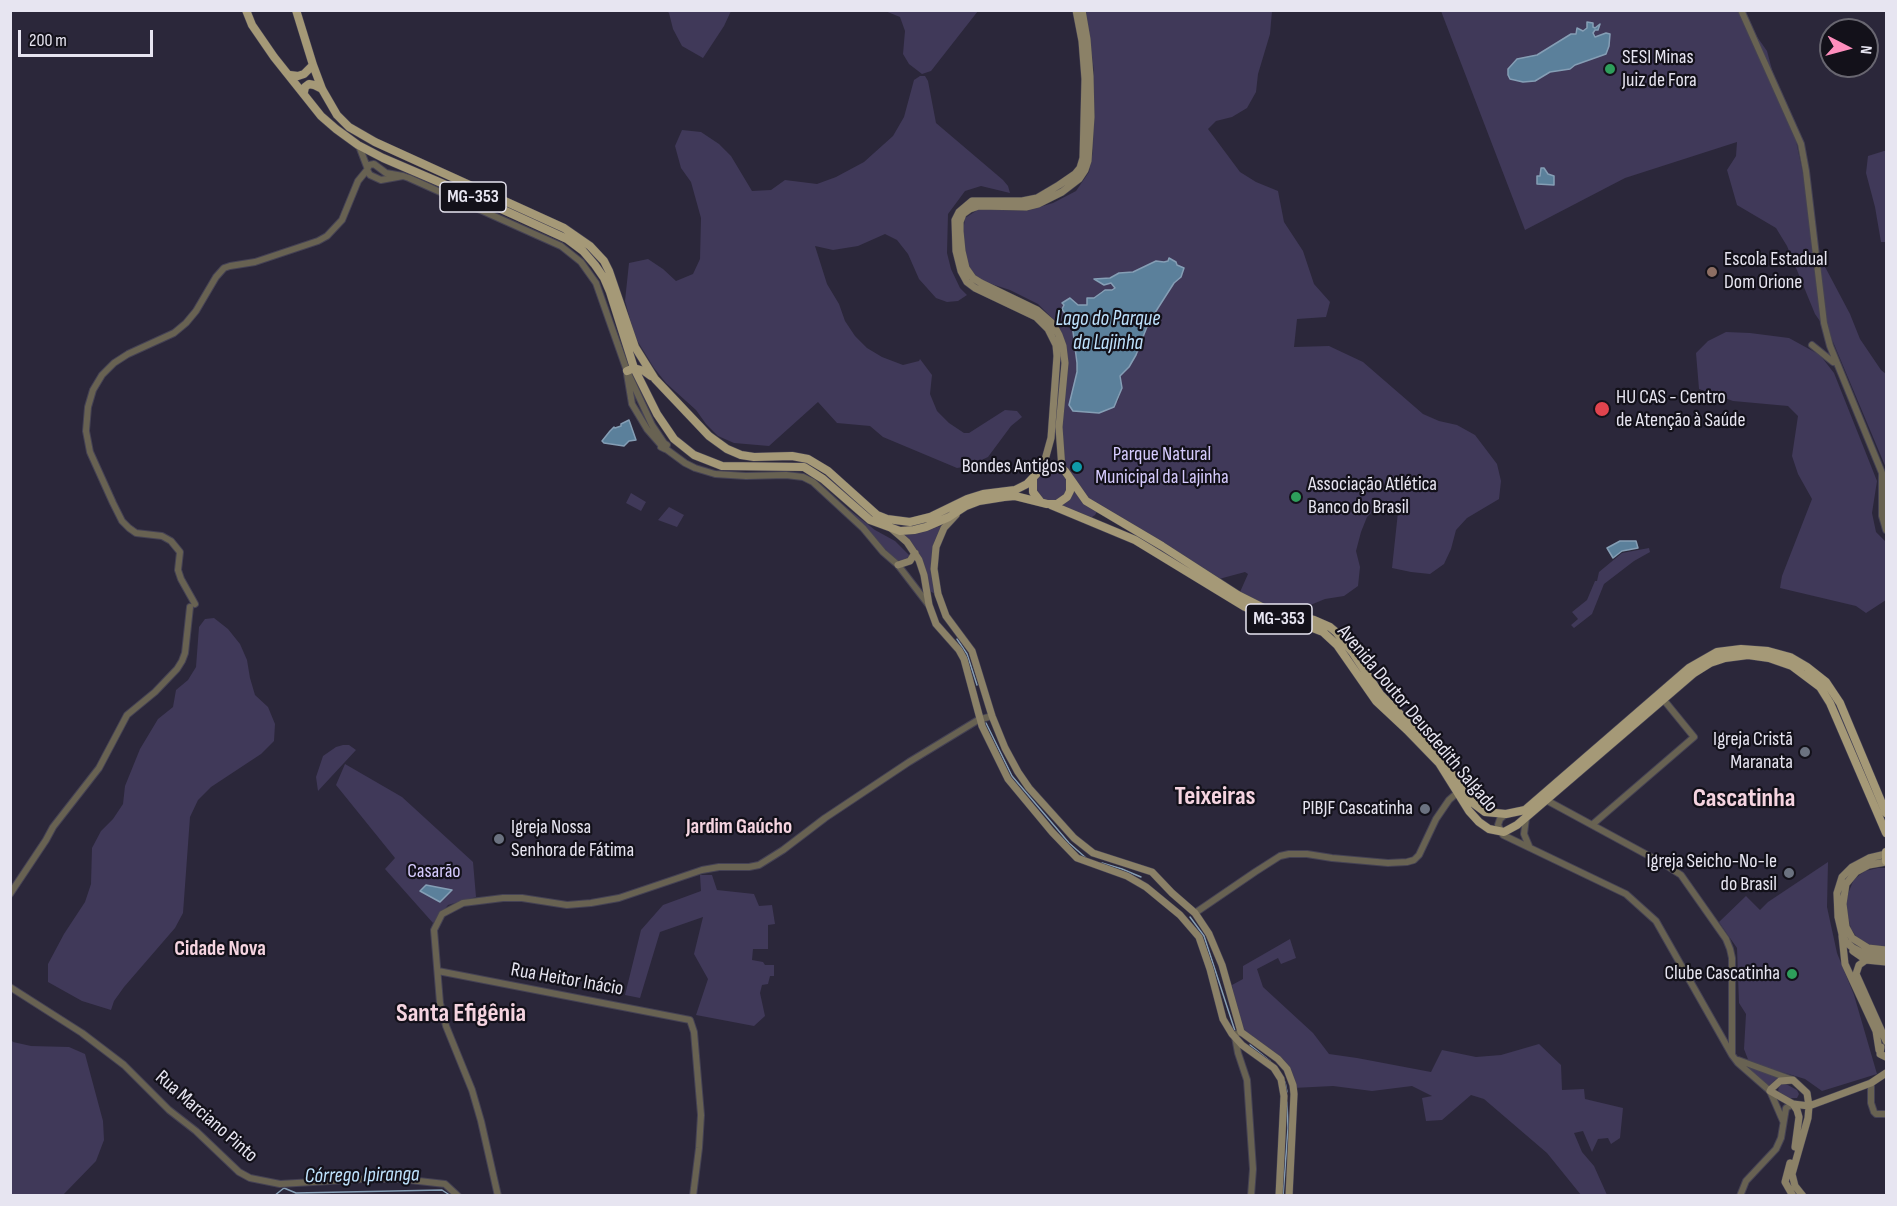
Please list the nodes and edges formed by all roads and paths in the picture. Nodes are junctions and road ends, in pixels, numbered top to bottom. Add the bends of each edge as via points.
1 (246, 10) edge
2 (296, 10) edge
3 (1076, 10) edge
4 (1082, 10) edge
5 (1742, 10) edge
6 (313, 65) junction
7 (290, 75) junction
8 (322, 89) junction
9 (303, 93) junction
10 (358, 145) junction
11 (383, 158) junction
12 (377, 167) junction
13 (367, 168) junction
14 (373, 176) junction
15 (403, 176) junction
16 (356, 188) junction
17 (1818, 267) junction
18 (1812, 345) dead end
19 (1833, 362) junction
20 (631, 369) junction
21 (655, 379) junction
22 (1849, 396) junction
23 (640, 400) junction
24 (632, 403) junction
25 (666, 444) junction
26 (727, 449) junction
27 (714, 463) junction
28 (1043, 467) junction
29 (1062, 469) junction
30 (1034, 476) junction
31 (1070, 478) junction
32 (1047, 504) junction
33 (966, 506) junction
34 (1099, 510) junction
35 (1090, 520) junction
36 (891, 529) junction
37 (1887, 530) edge
38 (915, 553) junction
39 (898, 565) junction
40 (924, 592) junction
41 (955, 628) junction
42 (985, 697) junction
43 (1660, 698) junction
44 (975, 702) junction
45 (992, 716) junction
46 (980, 720) junction
47 (1454, 795) junction
48 (1546, 800) junction
49 (1887, 813) edge
50 (1503, 814) junction
51 (1526, 818) junction
52 (1593, 824) junction
53 (1500, 832) junction
54 (1887, 833) edge
55 (1532, 848) junction
56 (1886, 857) edge
57 (1152, 872) junction
58 (1142, 884) junction
59 (1152, 892) junction
60 (1172, 893) junction
61 (10, 894) edge
62 (1195, 913) junction
63 (1180, 915) junction
64 (1842, 934) junction
65 (1849, 946) junction
66 (1887, 950) edge
67 (1887, 956) edge
68 (1866, 960) junction
69 (1887, 962) edge
70 (438, 971) junction
71 (10, 987) edge
72 (1240, 1035) junction
73 (1887, 1043) edge
74 (1242, 1045) junction
75 (1882, 1054) edge
76 (1733, 1057) junction
77 (1241, 1058) junction
78 (1886, 1073) edge
79 (1793, 1080) junction
80 (1871, 1083) junction
81 (1801, 1086) junction
82 (1770, 1091) junction
83 (1807, 1093) junction
84 (1827, 1099) junction
85 (1819, 1102) junction
86 (1793, 1104) junction
87 (1809, 1106) junction
88 (1887, 1114) edge
89 (1808, 1118) junction
90 (1783, 1121) junction
91 (458, 1196) edge
92 (498, 1196) edge
93 (693, 1196) edge
94 (1251, 1196) edge
95 (1279, 1196) edge
96 (1289, 1196) edge
97 (1740, 1196) edge
98 (1793, 1196) edge
99 (1803, 1196) edge

1 - 7 main road, MG-353 via 252,25
2 - 6 main road, MG-353
3 - 28 main road via 1085,79 1080,168 1037,198 972,201 955,220 956,251 967,282 1036,317 1056,345 1051,438
4 - 29 main road via 1090,76 1085,170 1062,192 1038,204 970,209 963,214 960,231 966,268 973,278 1037,310 1059,335 1065,363 1059,427
5 - 17 street via 1801,144
6 - 7 main road via 304,74
6 - 8 main road, MG-353
7 - 9 main road, MG-353
8 - 9 main road via 309,84
8 - 21 main road, MG-353 via 337,115 364,136 564,228 590,246 609,271 635,347
9 - 10 main road, MG-353 via 321,116
10 - 11 main road, MG-353
10 - 13 street
11 - 12 street
11 - 20 main road, MG-353 via 577,246 604,279
12 - 13 street via 371,164
12 - 14 street
12 - 15 street
13 - 14 street
13 - 16 street
14 - 15 street via 381,180
14 - 16 street
15 - 20 street via 561,246 581,262 599,290
16 - 61 street via 342,220 327,236 224,268 186,324 114,363 93,390 86,431 90,452 122,521 136,533 162,536 180,552 178,570 192,607 185,653 177,669 127,715 99,768 53,827
17 - 19 street via 1822,324
17 - 22 street via 1828,339
18 - 19 street
19 - 22 street
20 - 21 main road via 644,371
20 - 23 street
20 - 24 street via 627,381
20 - 25 main road, MG-353 via 657,414
21 - 26 main road, MG-353 via 709,436
22 - 37 street via 1882,473 1882,516
23 - 24 street
23 - 25 street
24 - 25 street via 647,429
25 - 27 main road, MG-353
25 - 39 street via 685,463 715,474 807,479
26 - 27 main road via 726,461
26 - 30 main road, MG-353 via 754,457 808,459 828,471 877,515 900,522 921,520 982,494 1015,490
27 - 36 main road, MG-353 via 804,467 823,478 870,520
28 - 29 main road
28 - 30 main road, MG-353
29 - 31 main road, MG-353
30 - 32 main road via 1033,492
31 - 32 main road via 1067,497 1057,504
31 - 34 main road, Avenida Doutor Deusdedith Salgado / MG-353 via 1086,501
32 - 33 main road, MG-353 via 1015,496
32 - 35 main road, Avenida Doutor Deusdedith Salgado / MG-353
33 - 36 main road, MG-353 via 926,527
33 - 41 main road via 952,518 939,539 935,555 935,578 943,610
34 - 35 main road
34 - 50 main road, Avenida Doutor Deusdedith Salgado / MG-353 via 1254,603 1330,627 1380,694 1433,747 1478,808
35 - 47 main road, Avenida Doutor Deusdedith Salgado / MG-353 via 1135,540 1245,607 1323,632 1337,645 1376,701 1438,763
36 - 38 main road
38 - 39 main road via 910,561
38 - 40 main road via 924,575
39 - 40 street
40 - 41 main road via 936,598 944,618
40 - 44 main road via 939,628 964,659
41 - 42 main road via 972,651
42 - 44 street
42 - 45 main road
43 - 48 main road, MG-353
43 - 49 main road, MG-353 via 1689,668 1717,652 1754,649 1790,657 1826,682 1840,703
43 - 50 main road, MG-353 via 1525,810
43 - 52 street via 1694,737
43 - 54 main road, MG-353 via 1710,663 1732,656 1769,658 1792,666 1818,685 1830,703
44 - 46 main road
45 - 46 street
45 - 57 main road via 1018,772 1074,838 1094,853
46 - 58 main road via 1008,779 1066,848 1077,858
46 - 70 street via 866,790 764,862 702,870 619,898 591,903 567,905 503,897 463,903 442,914 434,930
47 - 50 main road via 1462,794 1481,813
47 - 53 main road, Avenida Doutor Deusdedith Salgado / MG-353 via 1479,822
47 - 62 street via 1414,860 1388,863 1288,854 1271,861
48 - 51 main road, MG-353
48 - 52 street
50 - 53 street
51 - 53 main road, MG-353
51 - 55 street via 1524,834
52 - 76 street via 1677,871 1726,939 1732,958
53 - 55 street
55 - 76 street via 1626,894 1656,921
56 - 64 main road via 1862,861 1842,877 1837,893
56 - 66 main road via 1856,872 1846,884 1843,904 1852,938 1868,948
57 - 58 main road
57 - 60 main road
58 - 59 main road
59 - 60 main road
59 - 63 main road
60 - 62 main road
62 - 63 main road
62 - 72 main road via 1222,965
63 - 72 main road via 1199,937 1223,1019
64 - 65 main road
64 - 75 main road via 1845,964 1876,1031
65 - 67 main road via 1869,955
65 - 68 main road
68 - 69 main road
68 - 73 main road via 1856,974
70 - 92 street via 446,1026 472,1090
70 - 93 street, Rua Heitor Inácio via 690,1020 701,1115
71 - 91 street, Rua Marciano Pinto via 124,1065 169,1110 250,1178 280,1184 401,1179 445,1184
72 - 74 main road
72 - 77 street
72 - 96 main road via 1278,1059 1293,1085
73 - 75 main road
74 - 77 street
74 - 95 main road via 1274,1068 1281,1079 1284,1096
75 - 78 main road
76 - 79 street
76 - 82 street
77 - 94 street via 1247,1080
78 - 80 main road
79 - 81 main road
79 - 82 main road via 1777,1083
80 - 84 main road
80 - 88 street via 1874,1112
81 - 83 main road
81 - 86 main road via 1800,1097
82 - 86 main road
82 - 90 street
83 - 84 main road
83 - 87 main road
84 - 85 main road
85 - 87 main road
85 - 89 main road
86 - 87 main road
86 - 90 street via 1786,1108
86 - 98 main road via 1799,1122 1785,1178
87 - 89 main road
89 - 99 main road via 1792,1174
90 - 97 street via 1776,1149 1746,1181

